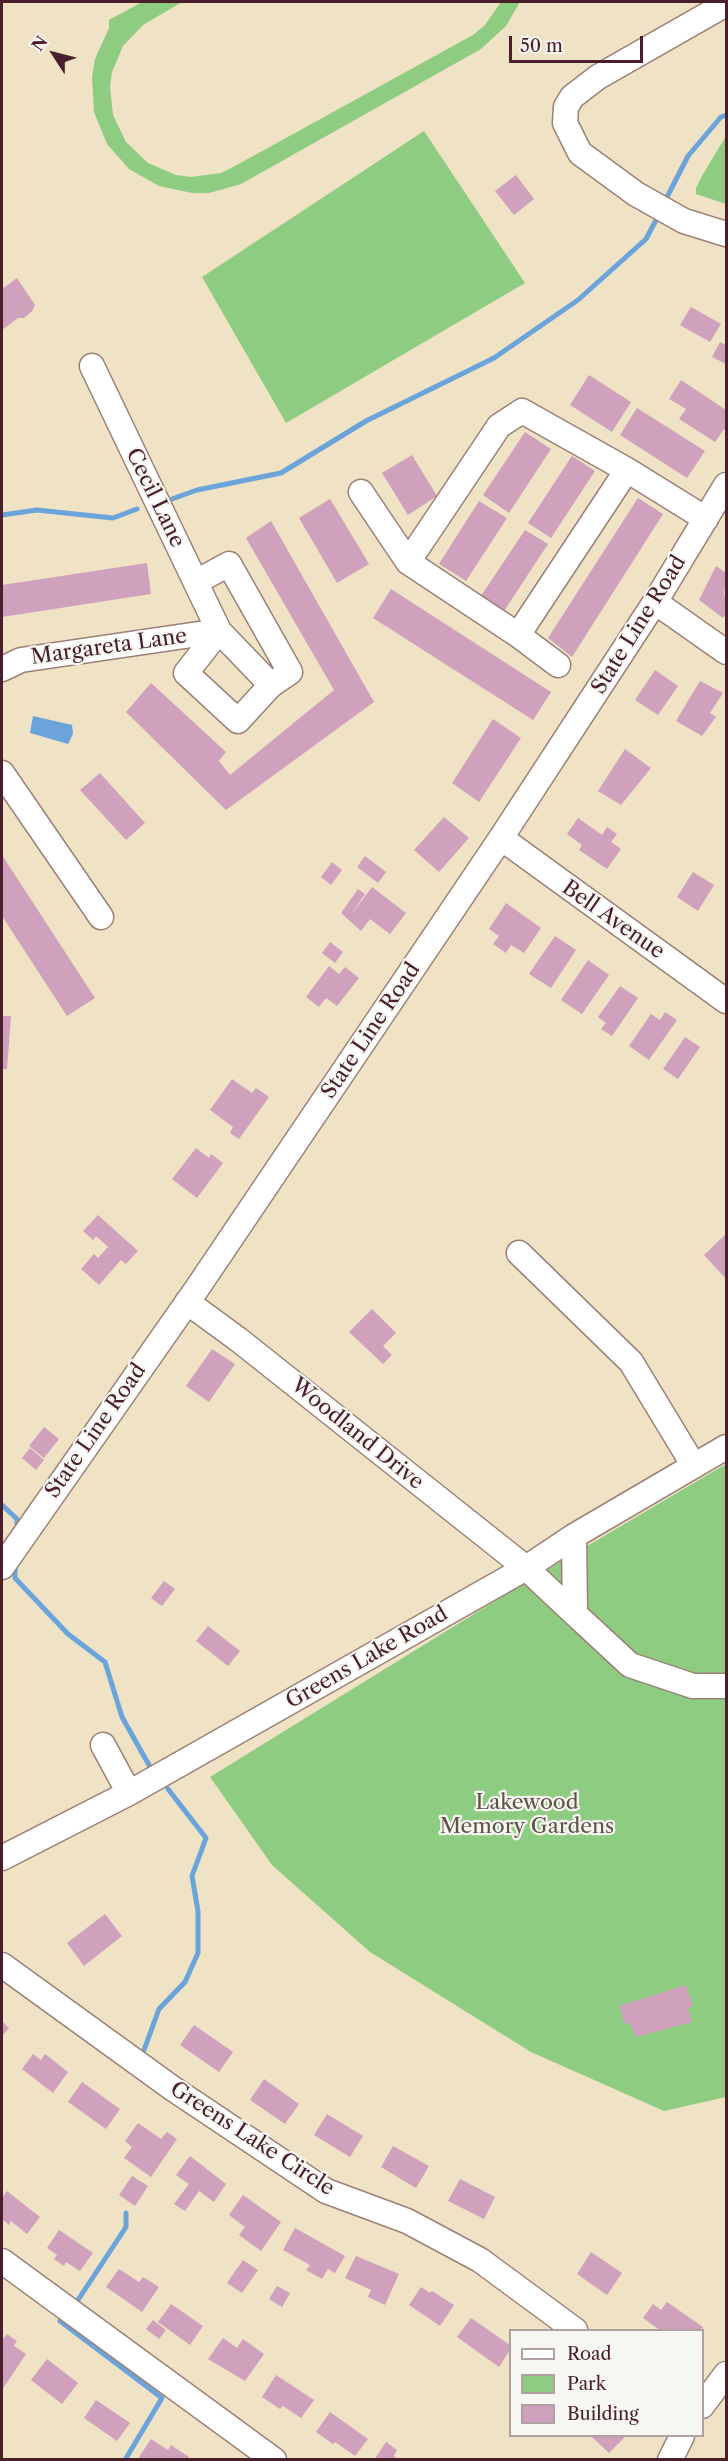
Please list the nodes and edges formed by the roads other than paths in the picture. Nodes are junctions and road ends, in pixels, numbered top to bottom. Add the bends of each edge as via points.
1 (726, 4) edge
2 (726, 234) edge
3 (92, 366) dead end
4 (627, 470) junction
5 (726, 486) edge
6 (361, 492) dead end
7 (706, 519) junction
8 (408, 562) junction
9 (196, 582) junction
10 (655, 602) junction
11 (219, 631) junction
12 (518, 635) junction
13 (726, 652) edge
14 (558, 665) dead end
15 (2, 669) edge
16 (271, 685) junction
17 (2, 773) edge
18 (501, 838) junction
19 (101, 917) dead end
20 (726, 1001) edge
21 (519, 1253) dead end
22 (187, 1302) junction
23 (726, 1447) edge
24 (694, 1466) junction
25 (574, 1536) junction
26 (2, 1567) edge
27 (526, 1568) junction
28 (575, 1614) junction
29 (726, 1686) edge
30 (104, 1745) dead end
31 (129, 1793) junction
32 (2, 1858) edge
33 (2, 1965) edge
34 (2, 2261) edge
35 (572, 2329) edge
36 (726, 2374) edge
37 (704, 2403) edge
38 (682, 2437) edge
39 (274, 2460) edge
40 (670, 2460) edge

1 - 2 street via 598,76 572,97 566,107 565,123 580,153 636,195 684,221
3 - 9 street, Cecil Lane
4 - 7 street
4 - 8 street via 522,411 499,426
4 - 12 street
5 - 7 street, State Line Road
6 - 8 street
7 - 10 street, State Line Road
8 - 12 street
9 - 11 street, Cecil Lane
9 - 16 street via 229,564 290,672
10 - 13 street
10 - 18 street, State Line Road
11 - 15 street, Margareta Lane via 21,660
11 - 16 street, Cecil Lane
11 - 16 street via 186,673 238,721
12 - 14 street
17 - 19 street
18 - 20 street, Bell Avenue
18 - 22 street, State Line Road
21 - 24 street via 631,1362
22 - 26 street, State Line Road
22 - 27 street, Woodland Drive
23 - 24 street, Greens Lake Road
24 - 25 street, Greens Lake Road
25 - 27 street, Greens Lake Road
25 - 28 street
27 - 28 street, Woodland Drive
27 - 31 street, Greens Lake Road
28 - 29 street, Woodland Drive via 630,1665 693,1686
30 - 31 street
31 - 32 street, Greens Lake Road
33 - 35 street, Greens Lake Circle via 172,2088 326,2191 407,2221 480,2260
34 - 39 street
36 - 37 street
38 - 40 street

